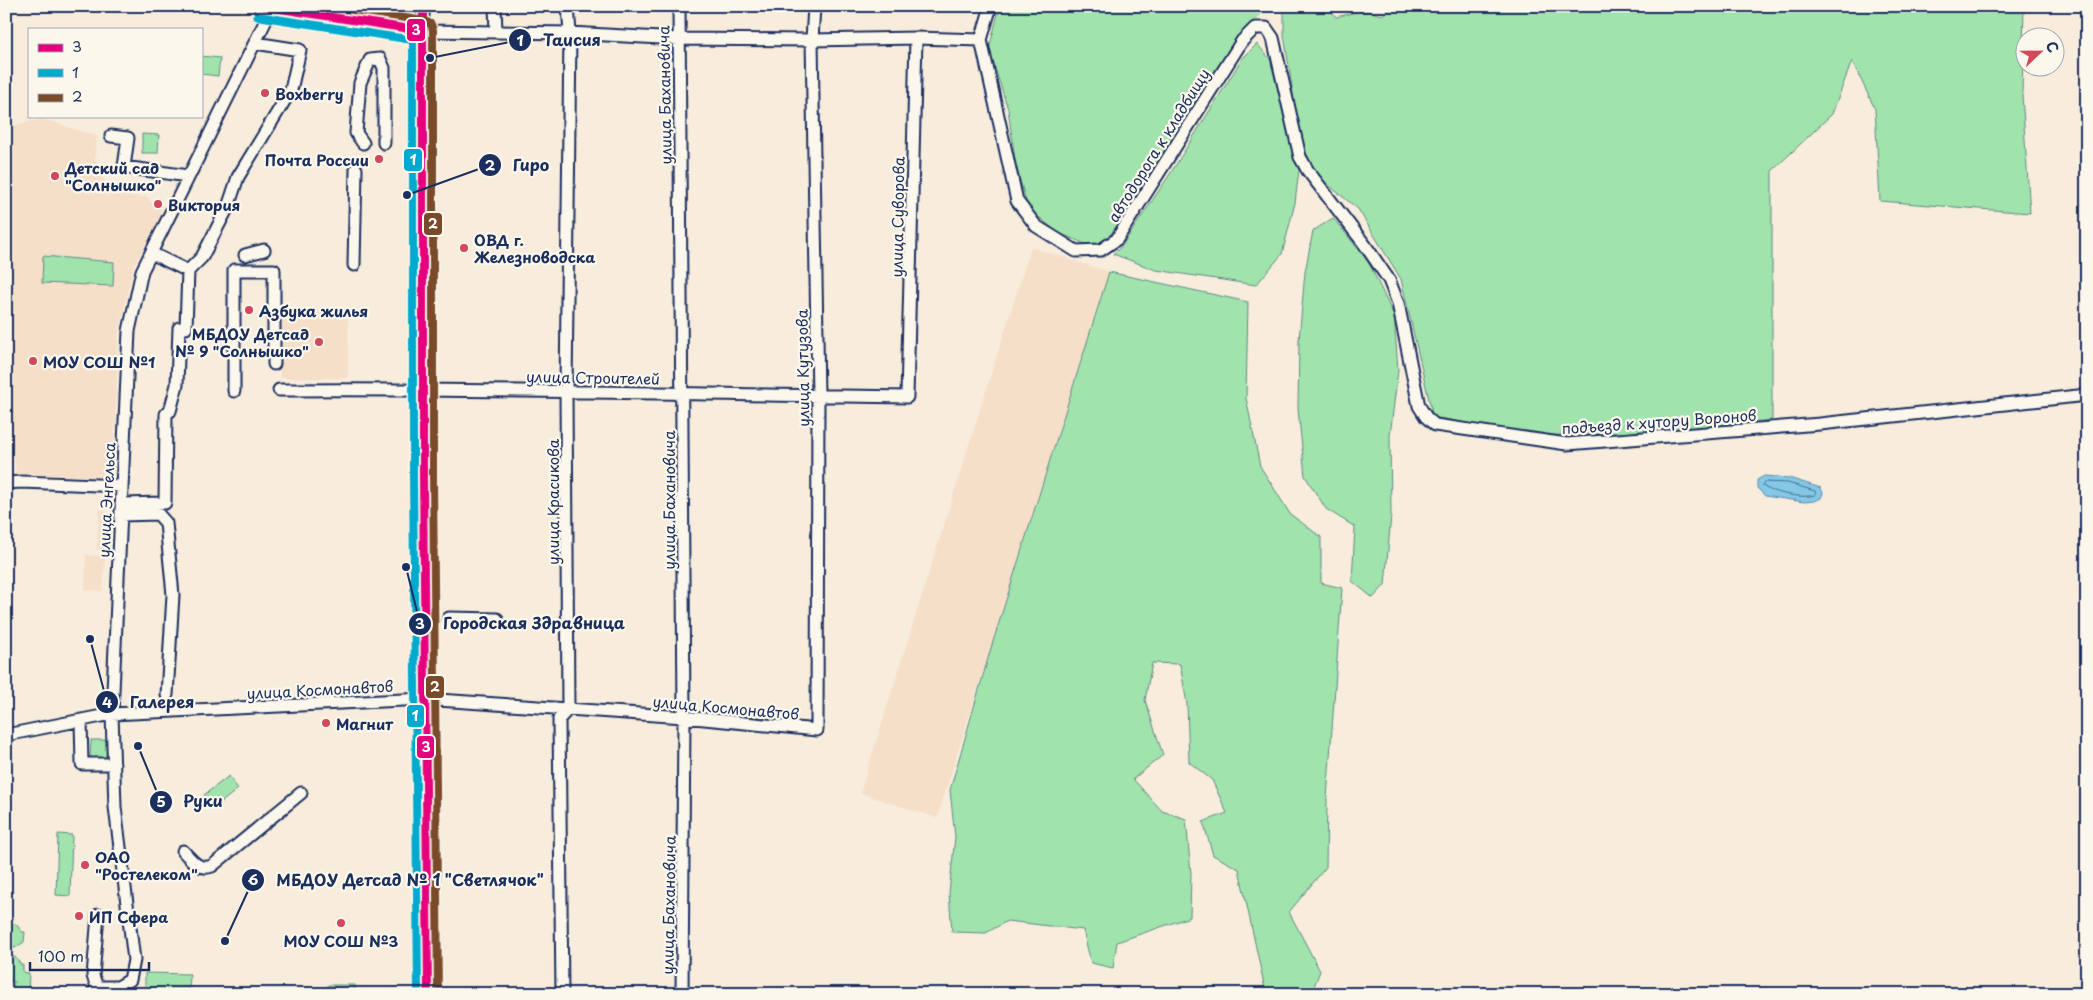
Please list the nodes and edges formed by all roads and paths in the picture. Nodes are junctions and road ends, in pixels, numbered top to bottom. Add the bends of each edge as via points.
1 (259, 6) edge
2 (423, 6) edge
3 (495, 6) edge
4 (568, 6) edge
5 (678, 6) edge
6 (814, 6) edge
7 (991, 6) edge
8 (272, 8) junction
9 (1266, 28) joint
10 (423, 31) junction
11 (496, 32) junction
12 (570, 33) junction
13 (916, 38) junction
14 (679, 39) junction
15 (812, 40) junction
16 (981, 40) junction
17 (255, 43) junction
18 (111, 136) dead end
19 (362, 143) dead end
20 (384, 143) dead end
21 (358, 172) dead end
22 (188, 176) junction
23 (264, 250) dead end
24 (151, 253) junction
25 (245, 255) dead end
26 (356, 262) dead end
27 (188, 271) junction
28 (274, 364) dead end
29 (422, 389) junction
30 (279, 390) dead end
31 (234, 391) dead end
32 (566, 391) junction
33 (682, 395) junction
34 (2087, 395) edge
35 (818, 396) junction
36 (907, 397) joint
37 (6, 483) edge
38 (122, 486) junction
39 (121, 510) junction
40 (449, 618) dead end
41 (497, 619) dead end
42 (167, 695) dead end
43 (424, 699) junction
44 (568, 709) junction
45 (112, 714) junction
46 (684, 717) junction
47 (81, 720) junction
48 (817, 730) joint
49 (6, 735) edge
50 (114, 764) junction
51 (301, 793) dead end
52 (183, 851) dead end
53 (98, 915) dead end
54 (95, 990) edge
55 (428, 994) edge
56 (562, 994) edge
57 (682, 994) edge

1 - 8 street
2 - 10 street
3 - 11 street
4 - 12 street, улица Красикова
5 - 14 street, улица Бахановича
6 - 15 street, улица Кутузова
7 - 16 street
8 - 10 street
8 - 17 street, улица Энгельса
9 - 16 street, автодорога к кладбищу via 1255,28 1242,41 1116,239 1101,250 1076,251 1036,226 1017,201
9 - 34 street, подъезд к хутору Воронов via 1273,38 1300,157 1389,280 1398,303 1419,406 1435,425 1566,444 1820,424
10 - 11 street
10 - 29 street
11 - 12 street
12 - 14 street
12 - 32 street, улица Красикова
13 - 15 street
13 - 16 street
13 - 36 street, улица Суворова
14 - 15 street
14 - 33 street, улица Бахановича
15 - 35 street, улица Кутузова
17 - 22 street, улица Энгельса
17 - 27 street via 300,50 291,90 238,177
18 - 22 street via 128,138 124,167
19 - 20 street via 356,133 360,82 370,60 375,58 380,59 384,68
21 - 26 street
22 - 24 street, улица Энгельса
23 - 25 street
24 - 27 street
24 - 38 street, улица Энгельса via 142,271 129,331
27 - 39 street via 177,384 168,412 165,502
28 - 31 street via 274,270 234,270
29 - 30 street, улица Строителей
29 - 32 street, улица Строителей
29 - 43 street
32 - 33 street, улица Строителей
32 - 44 street, улица Красикова
33 - 35 street, улица Строителей
33 - 46 street, улица Бахановича
35 - 36 street, улица Строителей
35 - 48 street, улица Кутузова
37 - 38 street
38 - 39 street, улица Энгельса
39 - 42 street via 158,514 166,523 173,595
39 - 45 street, улица Энгельса
40 - 41 street
43 - 44 street, улица Космонавтов
43 - 45 street, улица Космонавтов
43 - 55 street
44 - 46 street, улица Космонавтов
44 - 56 street, улица Красикова via 559,719
45 - 47 street, улица Космонавтов
45 - 50 street, улица Энгельса
46 - 48 street, улица Космонавтов
46 - 57 street, улица Бахановича
47 - 49 street, улица Космонавтов
47 - 50 street via 82,764
50 - 54 street, улица Энгельса via 115,808 134,960 130,980 118,987
51 - 52 street via 212,866 201,868
53 - 54 street via 93,976

